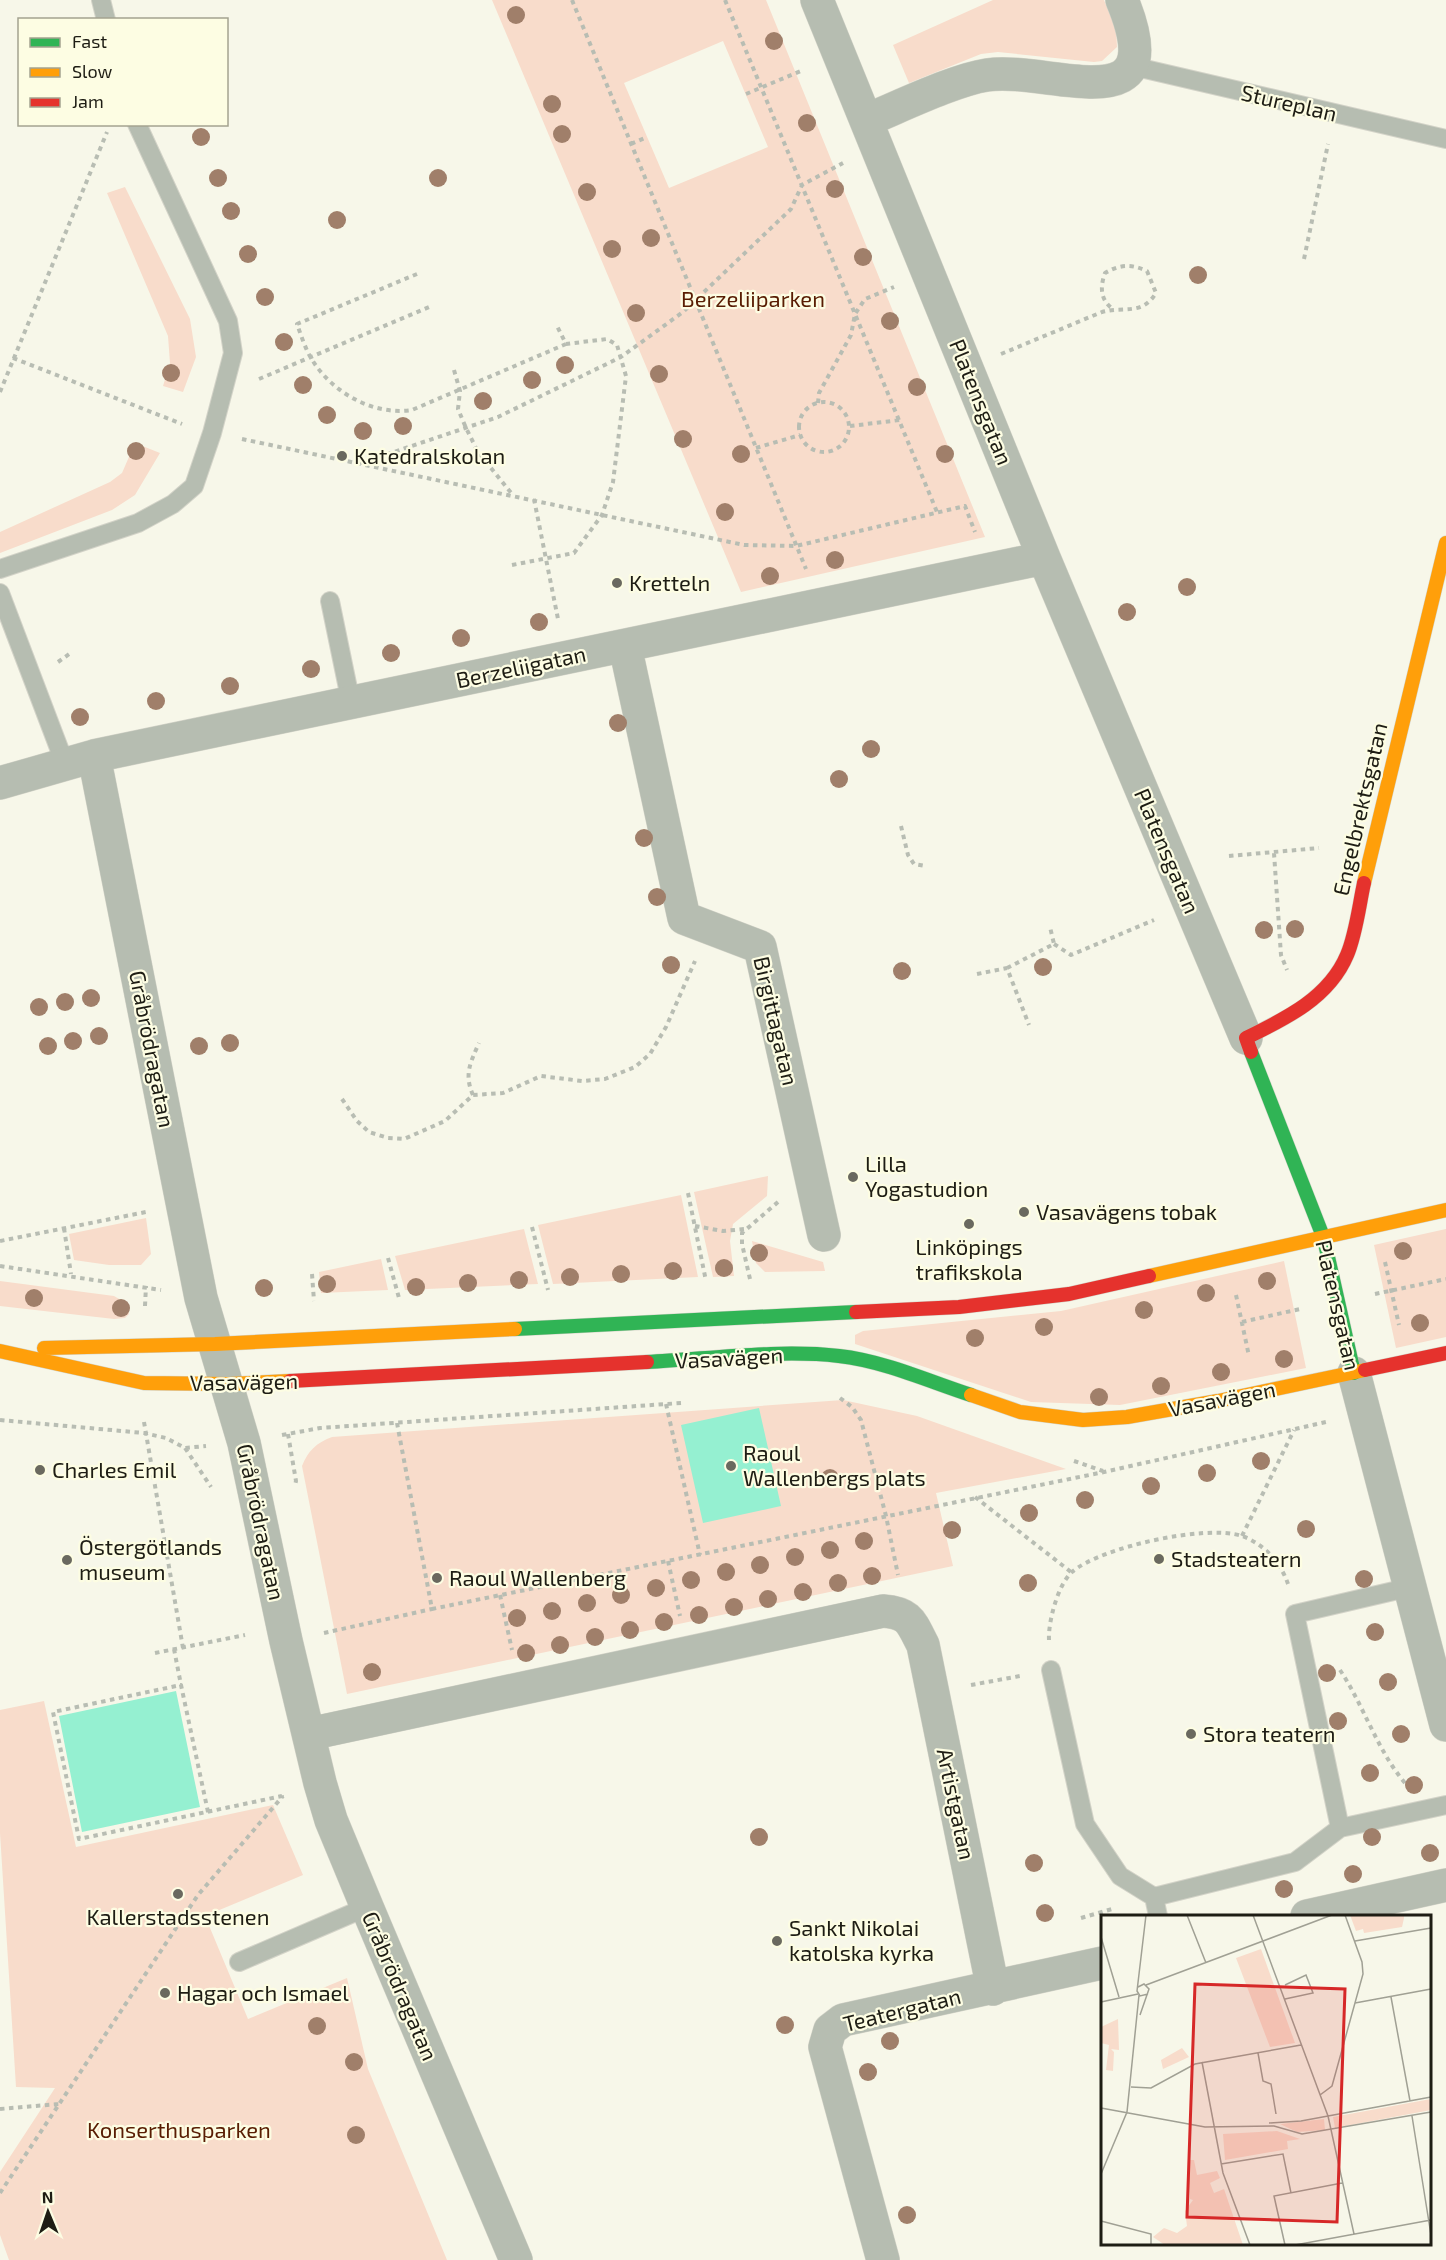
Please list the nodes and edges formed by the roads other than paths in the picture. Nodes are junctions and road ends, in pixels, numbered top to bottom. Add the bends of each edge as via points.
1 (101, 0) edge
2 (818, 0) edge
3 (1122, 0) edge
4 (106, 18) edge
5 (1132, 66) junction
6 (138, 126) edge
7 (872, 134) junction
8 (1446, 139) edge
9 (1446, 543) edge
10 (1044, 558) junction
11 (0, 569) edge
12 (0, 593) edge
13 (330, 601) dead end
14 (625, 646) junction
15 (351, 703) junction
16 (80, 760) junction
17 (0, 783) edge
18 (1246, 1038) junction
19 (1446, 1210) edge
20 (824, 1235) dead end
21 (1324, 1239) junction
22 (215, 1344) junction
23 (0, 1351) edge
24 (1446, 1353) edge
25 (1354, 1373) junction
26 (228, 1384) junction
27 (1411, 1587) junction
28 (1051, 1670) road end
29 (1446, 1725) edge
30 (309, 1734) junction
31 (1446, 1805) edge
32 (1340, 1828) junction
33 (1446, 1885) edge
34 (1154, 1897) junction
35 (367, 1907) junction
36 (1158, 1915) edge
37 (1316, 1915) edge
38 (238, 1962) dead end
39 (1101, 1963) edge
40 (993, 1989) junction
41 (516, 2260) edge
42 (883, 2260) edge

1 - 4 lane
2 - 7 street, Platensgatan
3 - 5 street via 1136,36
5 - 7 street via 1122,77 1092,82 986,75
5 - 8 lane, Stureplan
6 - 11 lane via 228,321 234,353 212,433 194,486 173,504 138,523
7 - 10 street, Platensgatan
9 - 18 main road, Engelbrektsgatan via 1350,945 1333,980 1303,1010
10 - 14 street, Berzeliigatan
10 - 18 street, Platensgatan
12 - 16 lane
13 - 15 lane
14 - 15 street, Berzeliigatan
14 - 20 street, Birgittagatan via 684,918 760,947
15 - 16 street, Berzeliigatan
16 - 17 street, Berzeliigatan
16 - 22 street, Gråbrödragatan via 183,1204 201,1298
18 - 21 main road, Platensgatan
19 - 21 main road, Vasavägen
21 - 22 main road, Vasavägen via 1069,1294 959,1308
21 - 25 main road, Platensgatan
22 - 23 main road, Vasavägen
22 - 26 street, Gråbrödragatan
23 - 26 main road, Vasavägen via 144,1383
24 - 25 main road, Vasavägen
25 - 26 main road, Vasavägen via 1127,1417 1072,1419 1020,1412 878,1364 809,1354
25 - 27 street, Platensgatan
26 - 30 street, Gråbrödragatan
27 - 29 street, Platensgatan
27 - 32 lane via 1297,1622
28 - 34 lane via 1085,1824 1120,1876
30 - 35 street, Gråbrödragatan via 331,1820
30 - 40 street, Artistgatan via 882,1611 906,1617 922,1645
31 - 32 lane
32 - 34 lane via 1295,1862
33 - 37 street
34 - 36 lane
35 - 38 lane
35 - 41 street, Gråbrödragatan
39 - 40 street, Teatergatan
40 - 42 street, Teatergatan via 843,2020 826,2038 825,2047

